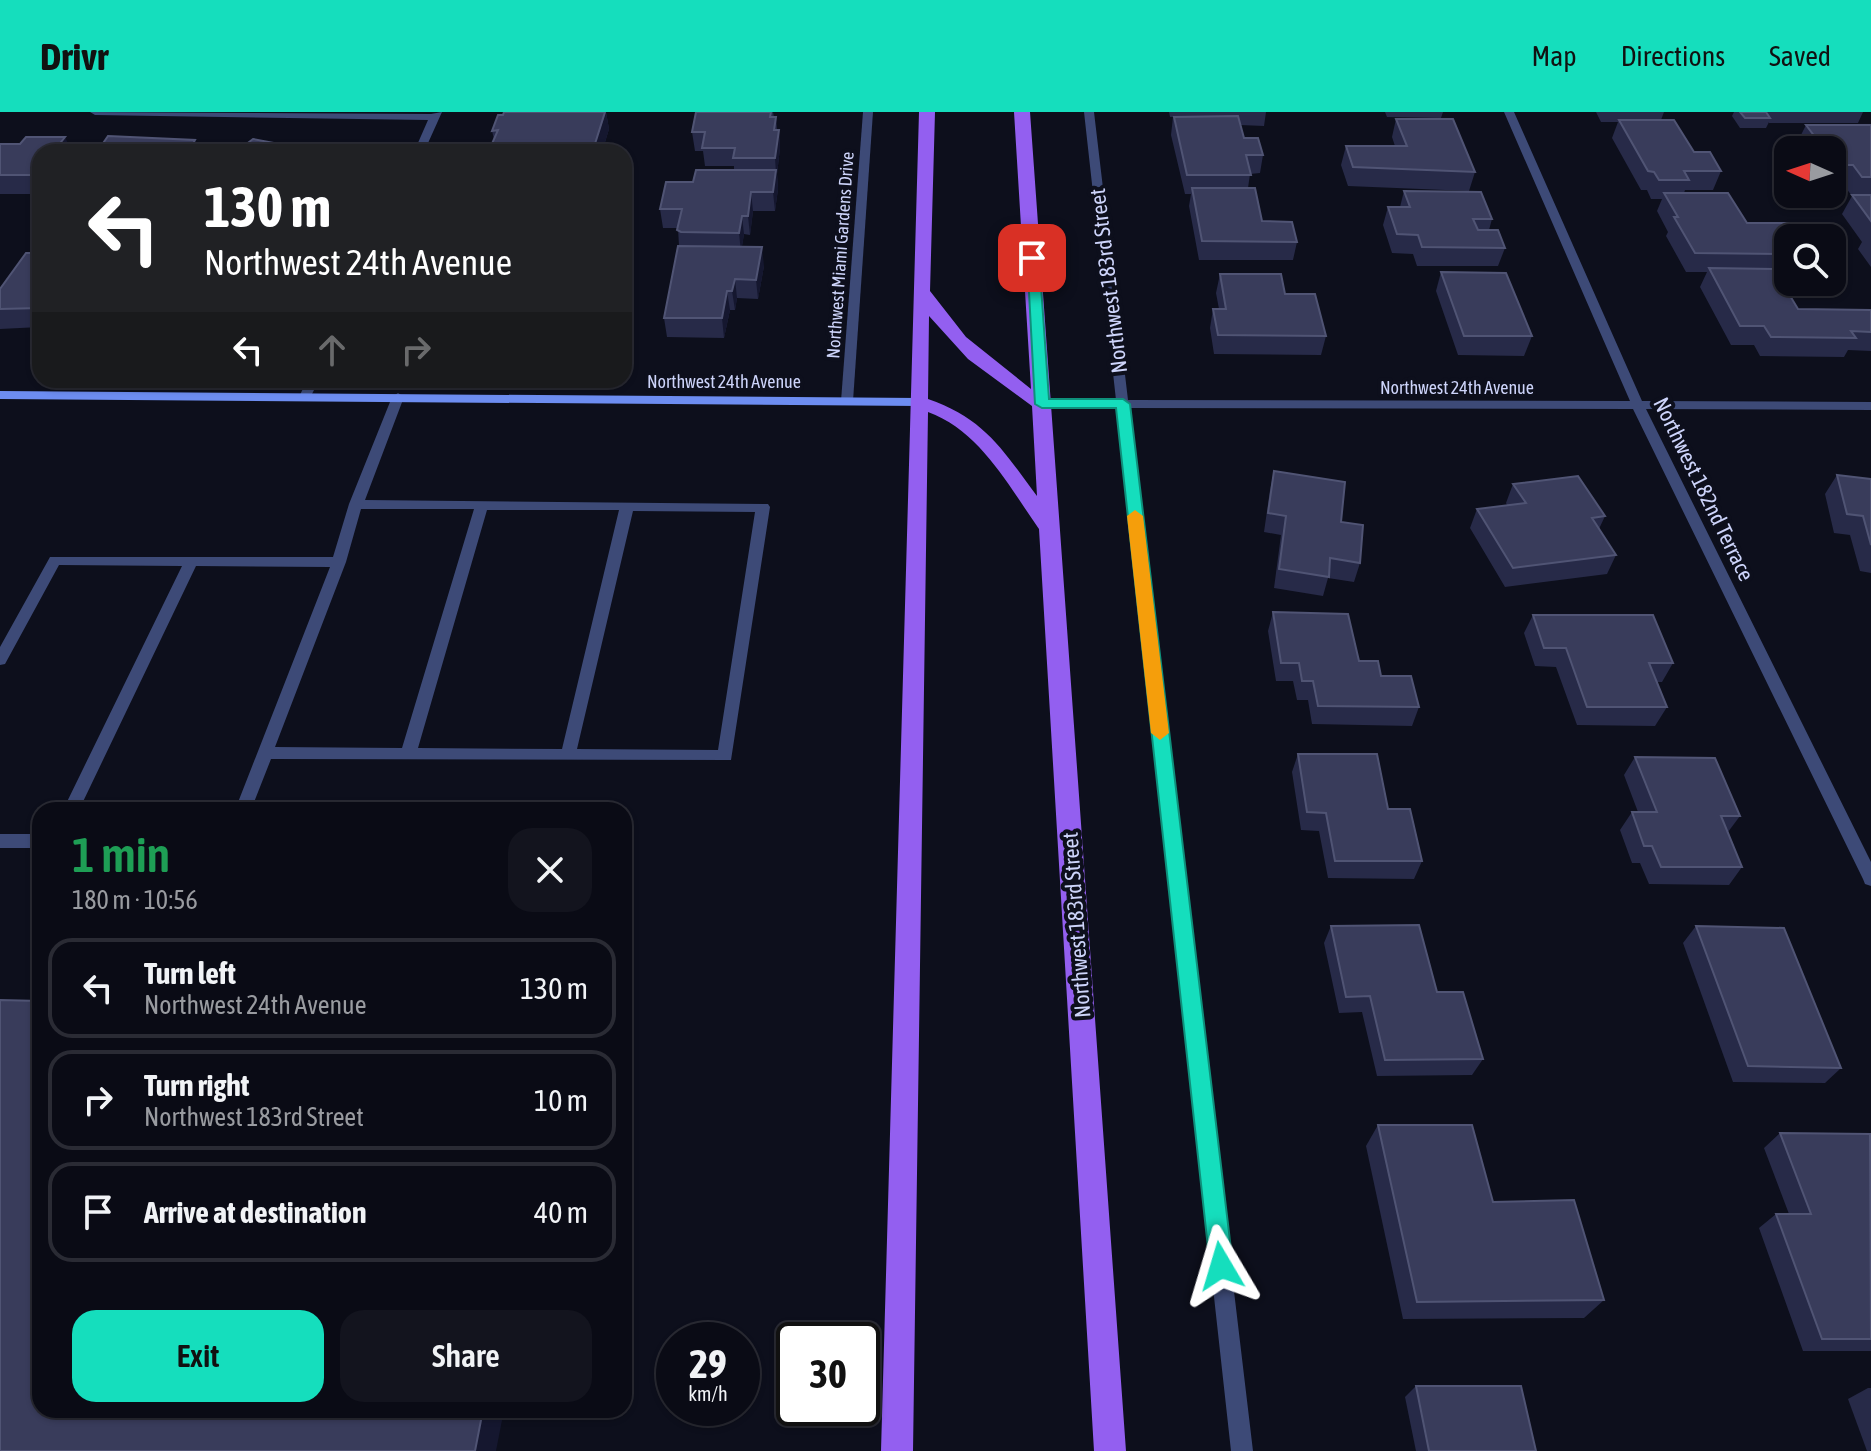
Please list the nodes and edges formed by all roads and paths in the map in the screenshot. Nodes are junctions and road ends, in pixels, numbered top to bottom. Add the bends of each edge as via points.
1 (95, 112) edge
2 (868, 112) edge
3 (927, 112) edge
4 (1022, 112) edge
5 (1089, 112) edge
6 (1509, 112) edge
7 (436, 114) edge
8 (423, 144) edge
9 (921, 291) junction
10 (309, 388) edge
11 (0, 395) edge
12 (305, 397) junction
13 (398, 397) junction
14 (847, 401) junction
15 (919, 402) junction
16 (1042, 404) junction
17 (1123, 404) junction
18 (1638, 406) junction
19 (1871, 406) edge
20 (356, 504) junction
21 (482, 504) junction
22 (627, 505) junction
23 (1050, 529) junction
24 (191, 561) junction
25 (339, 562) junction
26 (0, 660) edge
27 (265, 753) junction
28 (408, 754) junction
29 (568, 755) junction
30 (75, 802) edge
31 (246, 802) edge
32 (0, 841) edge
33 (32, 841) edge
34 (1871, 879) edge
35 (897, 1451) edge
36 (1110, 1451) edge
37 (1242, 1451) edge

1 - 7 street
2 - 14 street, Northwest Miami Gardens Drive
3 - 9 main road
4 - 16 main road, Northwest 183rd Street
5 - 17 street, Northwest 183rd Street
6 - 18 street, Northwest 182nd Terrace
7 - 8 street
9 - 15 main road
9 - 16 main road via 970,352
10 - 12 street
11 - 12 street, Northwest 24th Avenue
12 - 13 street, Northwest 24th Avenue
13 - 14 street, Northwest 24th Avenue
13 - 20 street
14 - 15 street, Northwest 24th Avenue
15 - 23 main road via 952,414 988,443
15 - 35 main road
16 - 17 street, Northwest 24th Avenue
16 - 23 main road, Northwest 183rd Street
17 - 18 street, Northwest 24th Avenue
17 - 37 street, Northwest 183rd Street
18 - 19 street, Northwest 24th Avenue
18 - 34 street, Northwest 182nd Terrace
20 - 21 street
20 - 25 street
21 - 22 street
21 - 28 street
22 - 29 street
22 - 29 street via 763,507 725,756
23 - 36 main road, Northwest 183rd Street
24 - 25 street
24 - 26 street via 55,560
24 - 30 street
25 - 27 street
27 - 28 street
27 - 31 street
28 - 29 street
32 - 33 street

